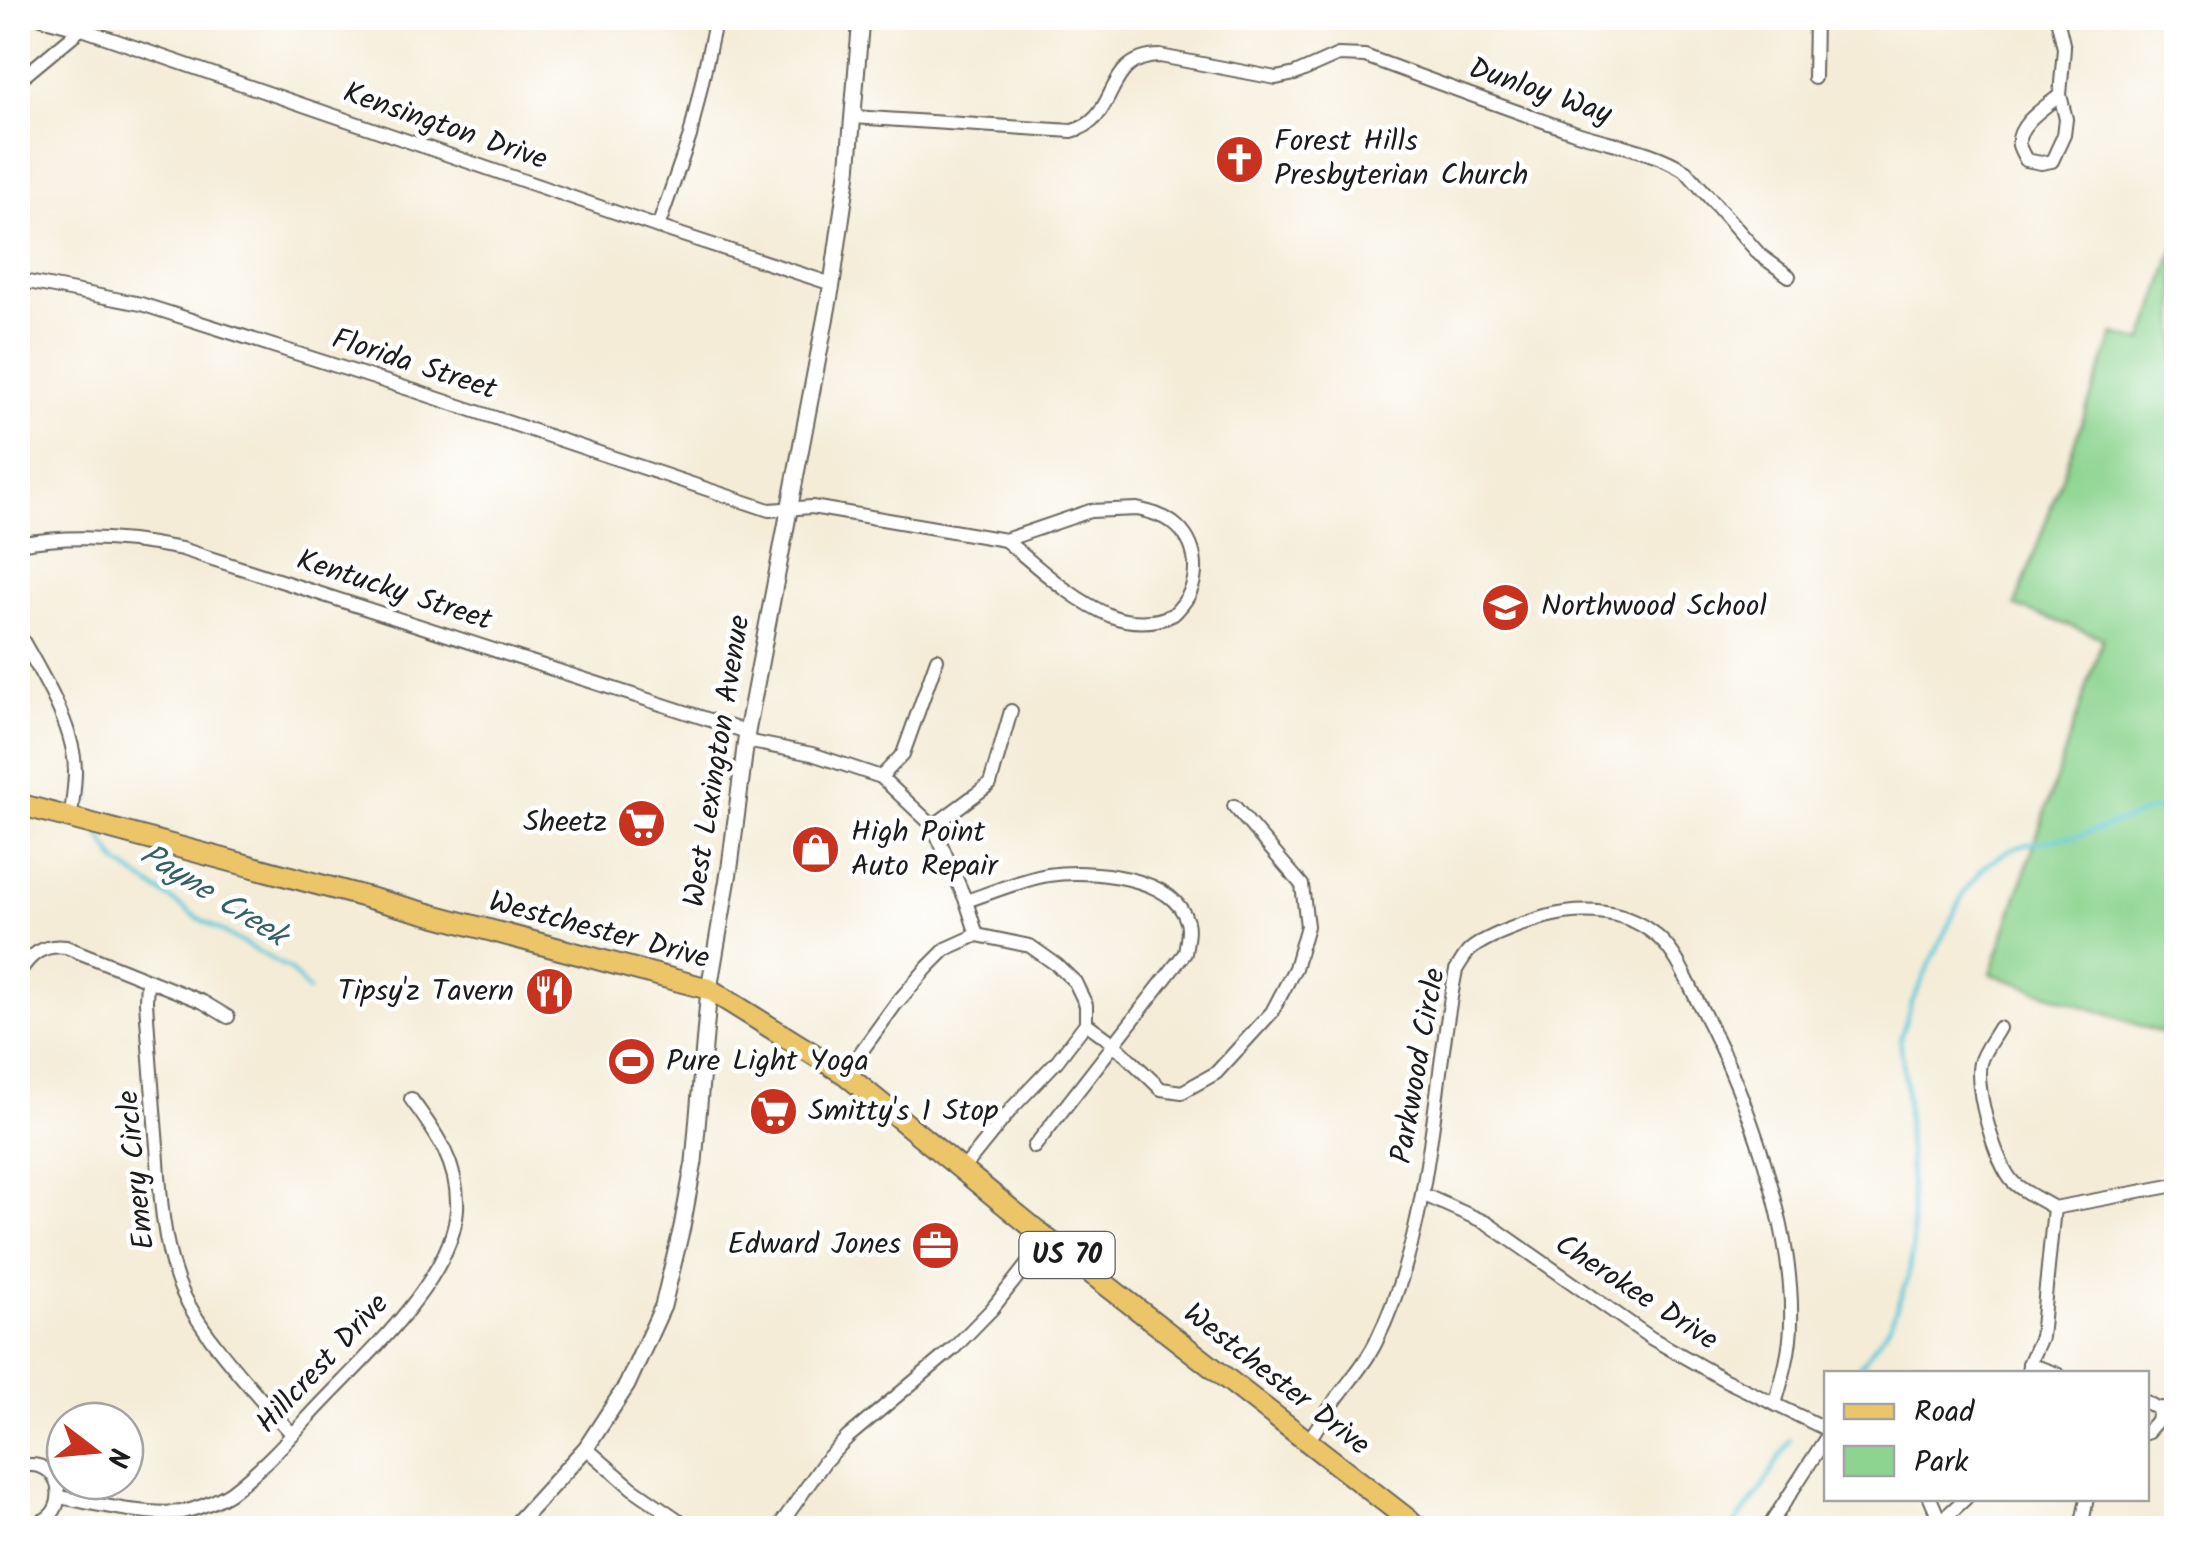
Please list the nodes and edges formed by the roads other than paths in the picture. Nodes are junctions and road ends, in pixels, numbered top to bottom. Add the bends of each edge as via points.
1 (21, 18) edge
2 (41, 18) edge
3 (94, 18) edge
4 (716, 18) edge
5 (861, 18) edge
6 (1815, 18) edge
7 (2057, 18) edge
8 (82, 29) junction
9 (18, 34) edge
10 (1814, 78) dead end
11 (18, 81) edge
12 (2060, 95) junction
13 (853, 118) junction
14 (658, 227) junction
15 (1789, 276) dead end
16 (18, 280) edge
17 (832, 284) junction
18 (790, 509) junction
19 (1005, 540) junction
20 (18, 544) edge
21 (18, 632) edge
22 (937, 659) dead end
23 (1011, 710) dead end
24 (747, 736) junction
25 (881, 776) junction
26 (18, 804) edge
27 (1234, 806) dead end
28 (71, 818) junction
29 (933, 826) junction
30 (966, 902) junction
31 (976, 936) junction
32 (18, 974) edge
33 (147, 981) junction
34 (708, 990) junction
35 (228, 1017) dead end
36 (1086, 1023) junction
37 (2000, 1028) dead end
38 (1113, 1043) junction
39 (844, 1074) junction
40 (411, 1099) dead end
41 (1034, 1146) dead end
42 (963, 1170) junction
43 (2176, 1186) edge
44 (1422, 1194) junction
45 (2054, 1208) junction
46 (1047, 1239) junction
47 (2029, 1368) edge
48 (2149, 1403) edge
49 (1775, 1404) junction
50 (2160, 1408) junction
51 (2176, 1419) edge
52 (1824, 1428) edge
53 (2149, 1430) edge
54 (292, 1434) junction
55 (1824, 1441) edge
56 (1307, 1443) junction
57 (586, 1448) junction
58 (18, 1468) edge
59 (45, 1468) edge
60 (58, 1501) edge
61 (83, 1501) edge
62 (1931, 1501) edge
63 (1963, 1501) edge
64 (2086, 1501) edge
65 (18, 1521) edge
66 (1942, 1525) edge
67 (513, 1528) edge
68 (690, 1528) edge
69 (778, 1528) edge
70 (1419, 1528) edge
71 (1768, 1528) edge
72 (2081, 1528) edge

1 - 9 street
2 - 8 street, Kensington Drive
3 - 8 street
4 - 14 street via 690,136
5 - 13 street, West Lexington Avenue
6 - 10 street
7 - 12 street via 2064,48
8 - 11 street
8 - 14 street, Kensington Drive
12 - 12 street via 2020,136 2026,160 2052,161 2058,151 2066,119
13 - 15 street, Dunloy Way via 1072,131 1094,121 1116,79 1142,58 1276,78 1338,55 1365,56 1671,161 1760,255
13 - 17 street, West Lexington Avenue
14 - 17 street, Kensington Drive
16 - 18 street, Florida Street via 142,304 769,510
17 - 18 street, West Lexington Avenue
18 - 19 street, Florida Street via 812,506
18 - 24 street, West Lexington Avenue
19 - 19 street via 1070,593 1114,617 1144,623 1173,615 1191,593 1191,544 1176,524 1145,510 1090,511
20 - 24 street, Kentucky Street via 146,541 182,549
21 - 28 street via 68,733 76,767
22 - 25 street via 903,754
23 - 29 street via 990,784
24 - 25 street, Kentucky Street
24 - 34 street, West Lexington Avenue
25 - 29 street
26 - 28 main road, Westchester Drive / US 70
27 - 38 street via 1302,885 1307,926 1295,968 1272,1012 1216,1073 1182,1092 1161,1089
28 - 34 main road, Westchester Drive / US 70
29 - 30 street
30 - 31 street
30 - 38 street via 1028,880 1082,873 1137,881 1171,898 1189,926 1185,953
31 - 36 street via 1030,946 1057,965 1076,982
31 - 39 street via 946,949 928,967
32 - 33 street via 36,951 54,945
33 - 35 street
33 - 54 street, Emery Circle via 160,1180 179,1285 204,1328
34 - 39 main road, Westchester Drive / US 70
34 - 57 street, West Lexington Avenue via 694,1162 663,1306 627,1385
36 - 38 street
36 - 42 street
37 - 45 street via 1980,1060 1984,1108 2003,1168 2014,1183
38 - 41 street
39 - 42 main road, Westchester Drive / US 70
40 - 54 street, Hillcrest Drive via 447,1152 455,1178 451,1236 404,1316
42 - 46 main road, Westchester Drive / US 70
43 - 45 street
44 - 49 street, Cherokee Drive via 1487,1223 1651,1338
44 - 49 street, Parkwood Circle via 1452,989 1469,951 1516,925 1562,912 1593,910 1642,925 1672,954 1697,1000 1764,1162 1790,1284 1790,1343
44 - 56 street, Parkwood Circle via 1408,1260 1375,1344
45 - 47 street via 2041,1337
46 - 56 main road, Westchester Drive / US 70
46 - 69 street via 954,1348 836,1449
48 - 50 street
49 - 52 street, Cherokee Drive
50 - 51 street
50 - 53 street
54 - 61 street, Hillcrest Drive via 228,1494 183,1512
55 - 71 street
56 - 70 main road, Westchester Drive / US 70
57 - 67 street, West Lexington Avenue
57 - 68 street
58 - 59 street
60 - 65 street via 44,1520
62 - 66 street
63 - 66 street
64 - 72 street

